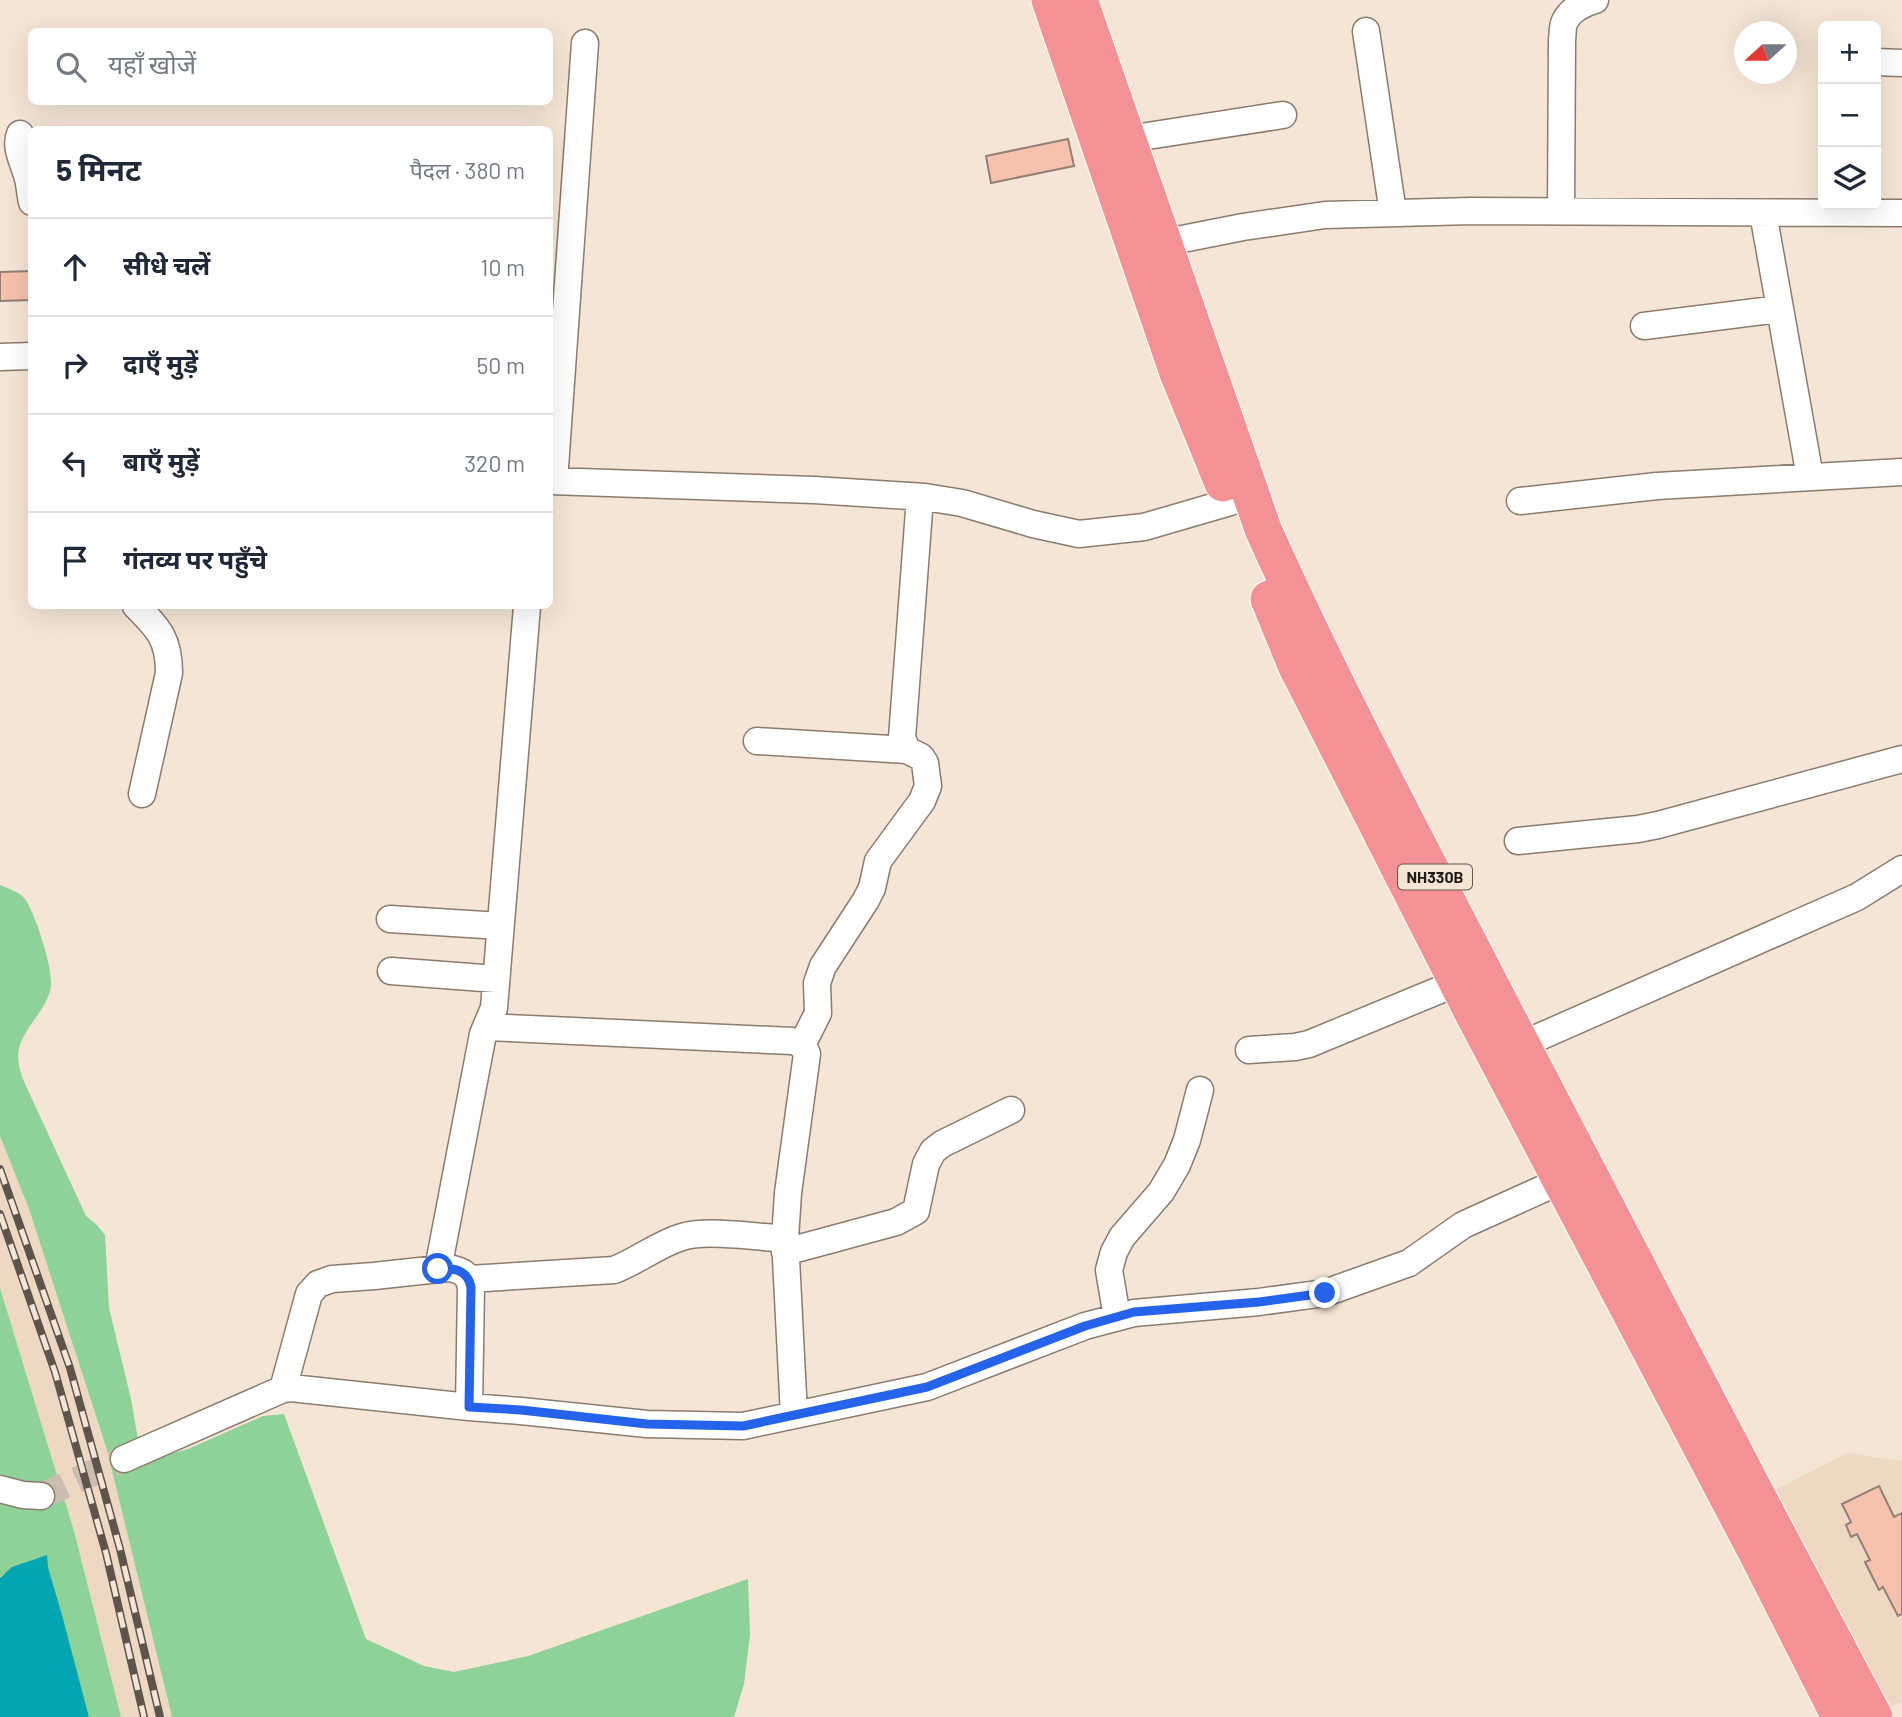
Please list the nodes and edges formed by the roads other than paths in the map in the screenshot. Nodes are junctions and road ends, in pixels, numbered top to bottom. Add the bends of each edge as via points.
1 (1050, 0) edge
2 (1079, 0) edge
3 (1595, 0) edge
4 (1366, 31) dead end
5 (585, 43) dead end
6 (1881, 62) edge
7 (1902, 63) edge
8 (1283, 115) dead end
9 (20, 134) dead end
10 (1128, 139) junction
11 (28, 177) edge
12 (1818, 210) edge
13 (1851, 210) edge
14 (1561, 211) junction
15 (1392, 213) junction
16 (1763, 213) junction
17 (1902, 213) edge
18 (1150, 246) junction
19 (1780, 309) junction
20 (1644, 326) dead end
21 (28, 356) edge
22 (0, 357) edge
23 (553, 468) edge
24 (1902, 472) edge
25 (1810, 477) junction
26 (553, 481) edge
27 (920, 497) junction
28 (1241, 498) junction
29 (1520, 500) dead end
30 (139, 609) edge
31 (527, 609) edge
32 (757, 741) dead end
33 (907, 750) junction
34 (1902, 759) edge
35 (142, 794) dead end
36 (1518, 841) dead end
37 (1902, 869) edge
38 (390, 919) dead end
39 (500, 926) junction
40 (390, 971) dead end
41 (1471, 977) junction
42 (496, 979) junction
43 (486, 1027) junction
44 (802, 1045) junction
45 (1521, 1045) junction
46 (1249, 1050) dead end
47 (1200, 1090) dead end
48 (1011, 1110) dead end
49 (1574, 1175) junction
50 (785, 1245) junction
51 (438, 1269) junction
52 (469, 1279) junction
53 (1117, 1317) junction
54 (283, 1389) junction
55 (469, 1407) junction
56 (794, 1415) junction
57 (124, 1459) tunnel mouth
58 (0, 1489) edge
59 (41, 1496) tunnel mouth
60 (1854, 1711) edge

1 - 18 highway, NH330B
2 - 10 highway, NH330B
3 - 14 street via 1573,11 1564,22
4 - 15 street
5 - 23 street
6 - 7 street
8 - 10 street
9 - 11 street via 18,146
10 - 18 highway, NH330B
12 - 16 street
13 - 17 street
14 - 15 street
14 - 16 street
15 - 18 street via 1325,215
16 - 19 street
18 - 28 highway, NH330B via 1178,373
19 - 20 street
19 - 25 street
21 - 22 street
24 - 25 street
25 - 29 street
26 - 27 street
27 - 28 street via 962,503 1079,534 1144,527
27 - 33 street via 902,738
28 - 41 highway, NH330B via 1296,665
30 - 35 street via 156,626 169,654 169,673
31 - 39 street
32 - 33 street
33 - 44 street via 925,762 928,786 878,861 866,900 819,974 818,1013
34 - 36 street via 1658,825
37 - 45 street via 1857,897
38 - 39 street
39 - 42 street
40 - 42 street
41 - 45 highway, NH330B
41 - 46 street via 1309,1045
41 - 49 highway, NH330B
42 - 43 street via 494,1008
43 - 44 street
43 - 51 street
44 - 50 street via 807,1054
45 - 49 highway, NH330B
47 - 53 street via 1177,1165 1114,1252 1109,1270
48 - 50 street via 933,1151 916,1211 896,1222
49 - 53 street via 1463,1225 1409,1263 1325,1293
49 - 60 highway, NH330B via 1757,1553
50 - 52 street via 685,1235 614,1270
50 - 56 street
51 - 52 street via 459,1270
51 - 54 street via 318,1284 309,1294
52 - 55 street
53 - 56 street via 927,1387
54 - 55 street
54 - 57 street
55 - 56 street via 661,1424 743,1426
58 - 59 street

